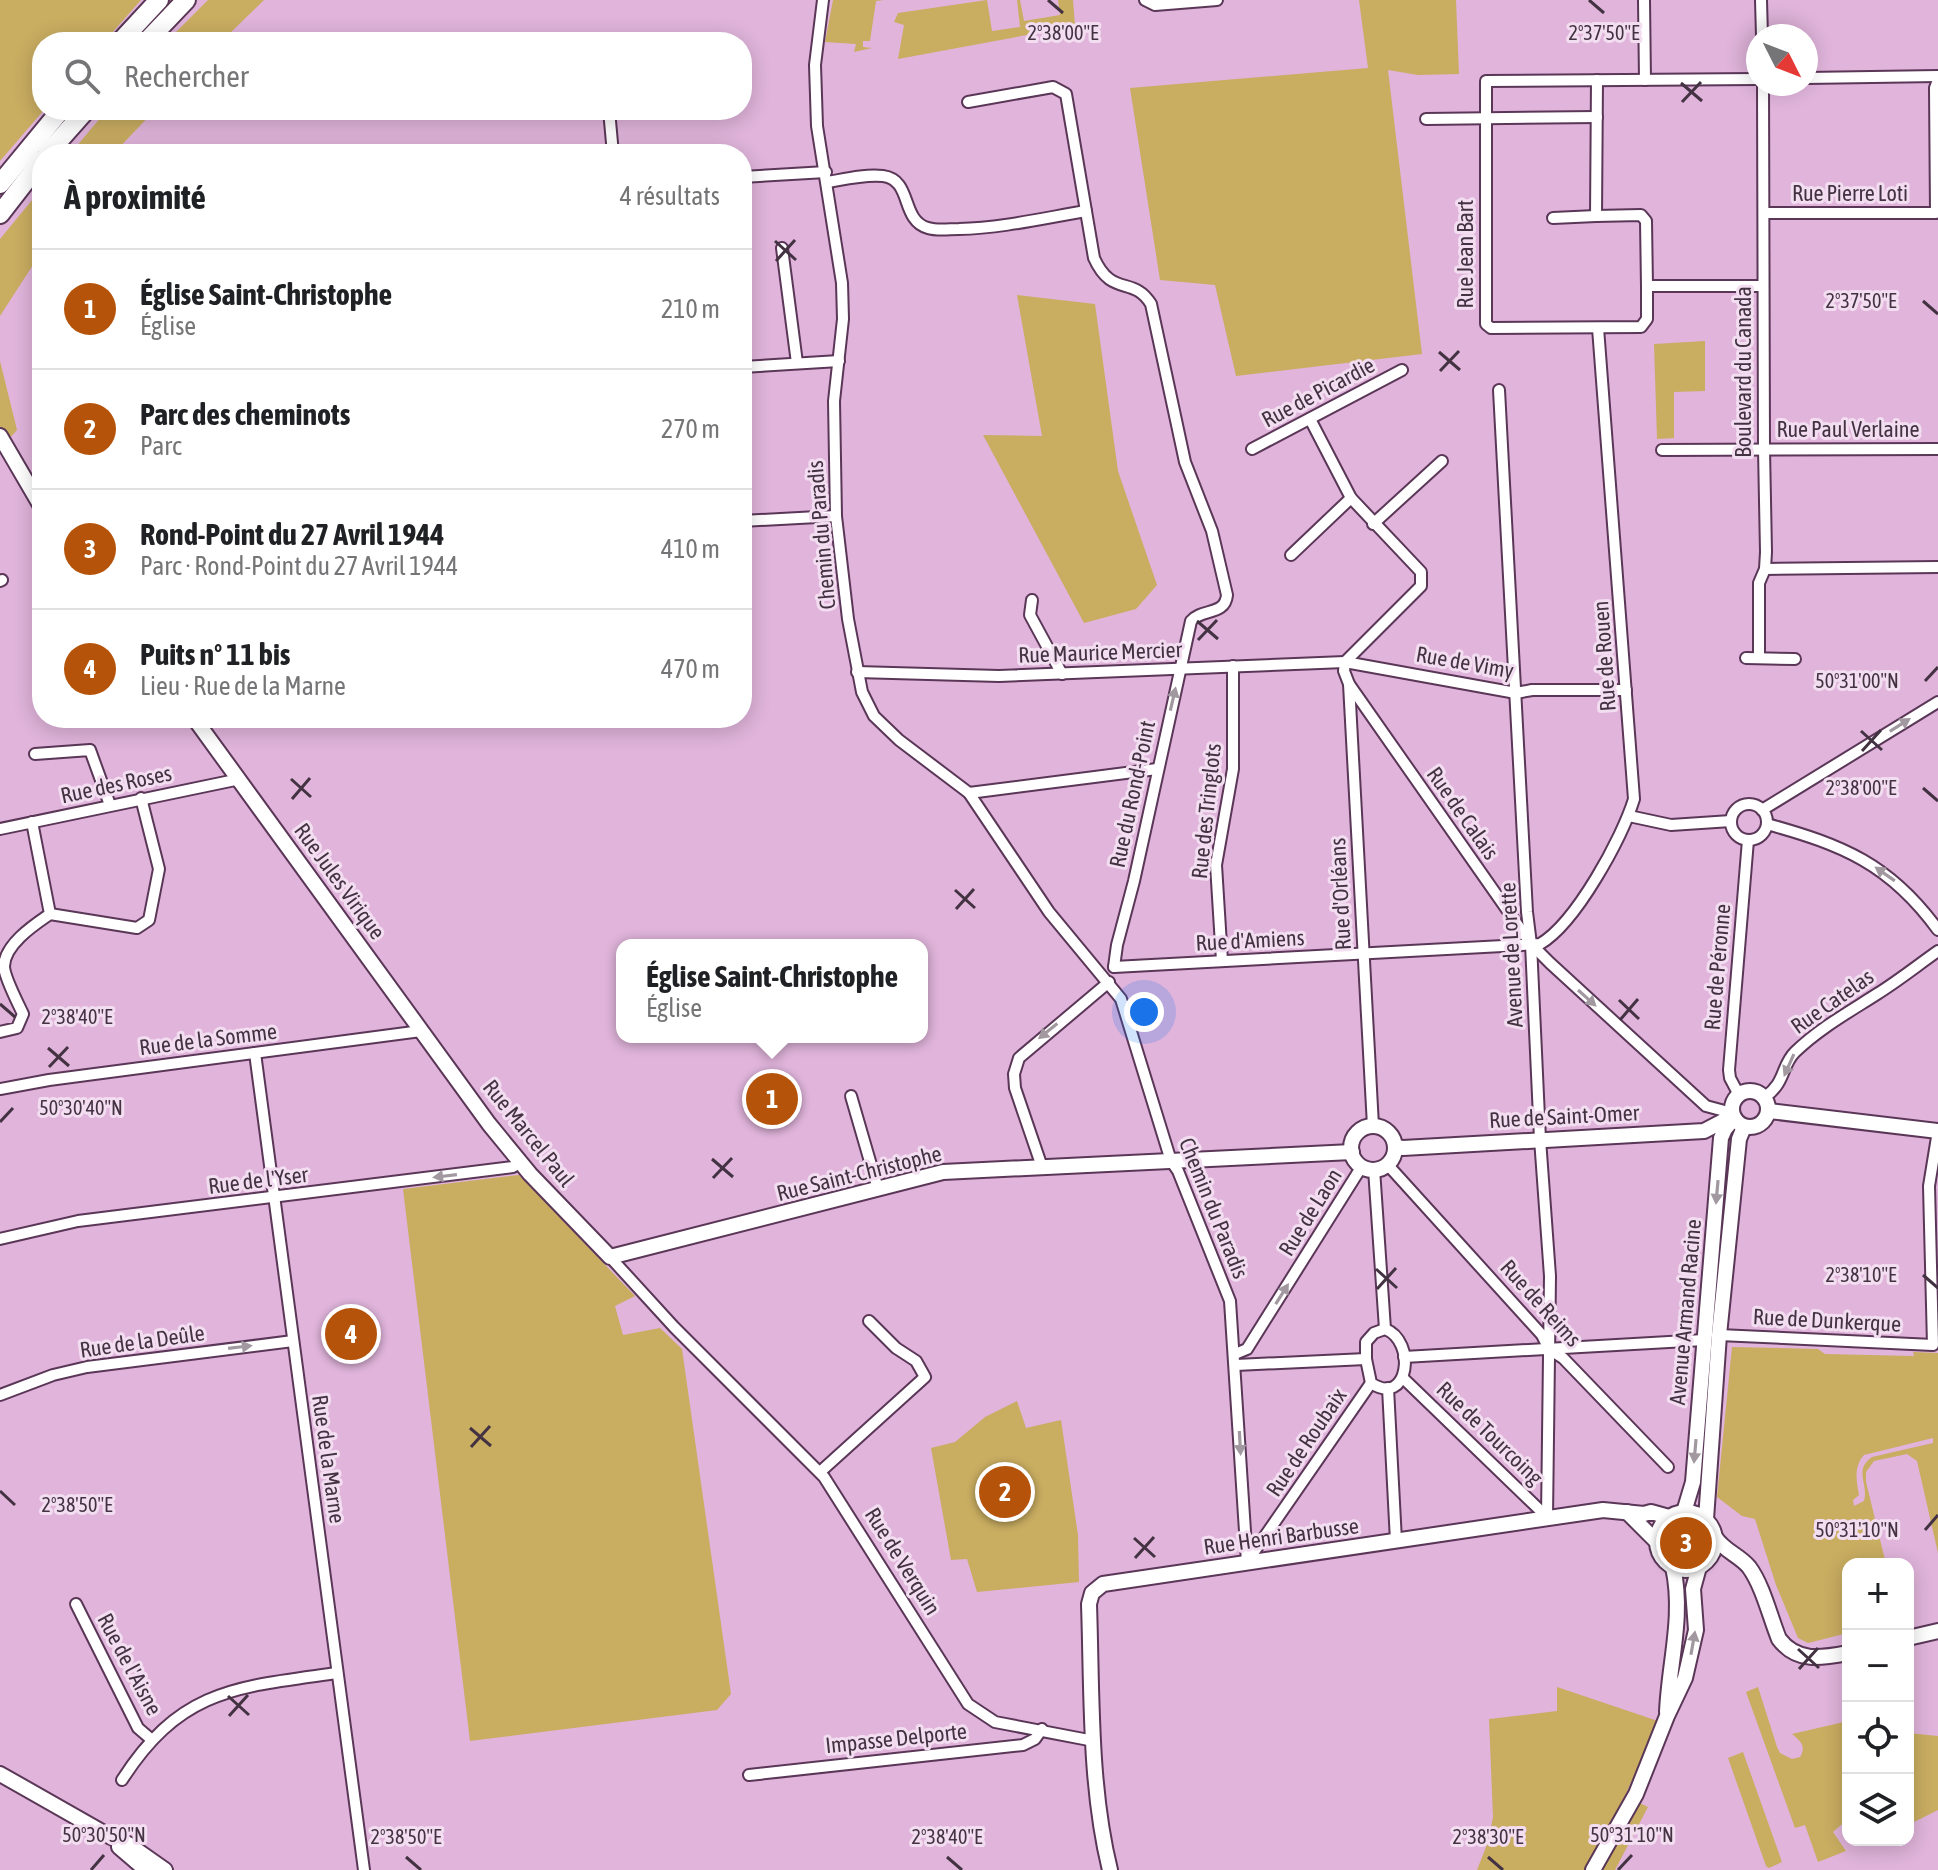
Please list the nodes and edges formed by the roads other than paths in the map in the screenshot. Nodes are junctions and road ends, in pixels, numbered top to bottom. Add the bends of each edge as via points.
1 (159, 0) edge
2 (186, 0) edge
3 (823, 0) edge
4 (1145, 0) edge
5 (1217, 0) edge
6 (1644, 0) edge
7 (1761, 0) edge
8 (1762, 24) edge
9 (129, 32) edge
10 (156, 32) edge
11 (1818, 78) edge
12 (1938, 78) edge
13 (1746, 79) edge
14 (1597, 80) junction
15 (1645, 80) junction
16 (1763, 96) edge
17 (968, 102) dead end
18 (1597, 117) junction
19 (1485, 118) junction
20 (1426, 119) dead end
21 (53, 120) edge
22 (77, 120) edge
23 (610, 120) edge
24 (33, 144) edge
25 (56, 144) edge
26 (612, 144) edge
27 (32, 145) edge
28 (32, 173) edge
29 (752, 177) edge
30 (827, 177) junction
31 (0, 184) edge
32 (1086, 211) junction
33 (1764, 213) junction
34 (0, 214) edge
35 (1596, 216) junction
36 (1553, 218) dead end
37 (782, 248) dead end
38 (1647, 286) junction
39 (1763, 286) junction
40 (1598, 328) junction
41 (839, 361) junction
42 (797, 363) junction
43 (752, 366) edge
44 (1402, 370) dead end
45 (1499, 390) dead end
46 (1310, 419) junction
47 (0, 436) edge
48 (1252, 449) dead end
49 (1764, 449) junction
50 (1938, 449) edge
51 (1662, 450) dead end
52 (1442, 461) dead end
53 (32, 491) edge
54 (1351, 498) junction
55 (836, 516) junction
56 (752, 520) edge
57 (1373, 524) junction
58 (1291, 555) dead end
59 (1938, 567) edge
60 (1765, 569) junction
61 (1032, 600) dead end
62 (1746, 658) dead end
63 (1759, 658) junction
64 (1795, 659) dead end
65 (1345, 662) junction
66 (1233, 666) junction
67 (1180, 668) junction
68 (857, 672) junction
69 (1062, 674) junction
70 (1349, 684) junction
71 (1626, 690) junction
72 (1516, 693) junction
73 (1938, 702) edge
74 (202, 728) edge
75 (35, 754) dead end
76 (1157, 769) junction
77 (240, 779) junction
78 (969, 793) junction
79 (141, 798) junction
80 (110, 805) junction
81 (1762, 810) junction
82 (1629, 816) junction
83 (1731, 821) junction
84 (32, 822) junction
85 (1767, 824) junction
86 (0, 829) edge
87 (1748, 840) junction
88 (50, 914) junction
89 (1938, 930) edge
90 (1531, 944) junction
91 (1938, 951) edge
92 (1362, 954) junction
93 (1222, 961) junction
94 (1114, 967) junction
95 (1106, 980) junction
96 (421, 1031) junction
97 (0, 1032) edge
98 (255, 1053) junction
99 (0, 1089) edge
100 (1739, 1095) junction
101 (851, 1096) dead end
102 (1767, 1104) junction
103 (1736, 1118) junction
104 (1373, 1126) junction
105 (1938, 1131) edge
106 (1540, 1139) junction
107 (1395, 1147) junction
108 (1352, 1152) junction
109 (1171, 1161) junction
110 (520, 1162) junction
111 (1042, 1167) junction
112 (1374, 1167) junction
113 (878, 1189) junction
114 (274, 1198) junction
115 (0, 1239) edge
116 (610, 1257) junction
117 (869, 1321) dead end
118 (1385, 1329) junction
119 (1712, 1337) junction
120 (293, 1341) junction
121 (1549, 1349) junction
122 (1404, 1357) junction
123 (1236, 1359) junction
124 (1366, 1359) junction
125 (1404, 1379) junction
126 (1371, 1383) junction
127 (1388, 1388) junction
128 (0, 1395) edge
129 (1668, 1467) dead end
130 (820, 1472) junction
131 (1627, 1512) junction
132 (1677, 1515) junction
133 (1547, 1517) junction
134 (1706, 1519) junction
135 (1715, 1537) junction
136 (1396, 1541) junction
137 (1657, 1542) junction
138 (1733, 1556) junction
139 (1247, 1562) junction
140 (1704, 1563) junction
141 (1673, 1567) junction
142 (76, 1604) dead end
143 (1938, 1631) edge
144 (1914, 1637) edge
145 (1842, 1654) edge
146 (337, 1673) junction
147 (1667, 1716) junction
148 (1042, 1729) junction
149 (152, 1740) junction
150 (1094, 1741) junction
151 (0, 1774) edge
152 (749, 1775) dead end
153 (122, 1780) dead end
154 (112, 1838) junction
155 (127, 1854) junction
156 (146, 1870) edge
157 (154, 1870) edge
158 (165, 1870) edge
159 (364, 1870) edge
160 (1110, 1870) edge
161 (1593, 1870) edge

1 - 9 highway
2 - 10 highway
3 - 30 street, Chemin du Paradis via 815,65 817,126
4 - 5 street via 1155,5
6 - 15 street
7 - 8 street
11 - 12 street
12 - 33 street, Rue Pierre Loti via 1936,213
13 - 15 street
14 - 15 street
14 - 18 street
14 - 19 street, Rue Jean Bart via 1486,81
16 - 33 street, Boulevard du Canada
17 - 32 street via 1053,87 1066,94
18 - 19 street
18 - 35 street
19 - 20 street
19 - 40 street, Rue Jean Bart via 1486,324
21 - 24 highway
22 - 25 highway
23 - 26 street
27 - 31 highway
28 - 34 highway
29 - 30 street
30 - 32 street via 895,180 914,218 936,229 1002,226
30 - 41 street, Chemin du Paradis via 842,283
32 - 67 street, Rue du Rond-Point via 1102,273 1142,292 1151,304 1185,462 1212,531 1227,595 1222,608 1193,617
33 - 39 street, Boulevard du Canada
35 - 36 street
35 - 38 street via 1641,215 1646,221
37 - 42 street
38 - 39 street
38 - 40 street, Rue Jean Bart via 1647,319 1641,327
39 - 49 street, Boulevard du Canada
40 - 71 street, Rue de Rouen
41 - 42 street
41 - 55 street, Chemin du Paradis via 834,401
42 - 43 street
44 - 46 street, Rue de Picardie
45 - 72 street, Avenue de Lorette
46 - 48 street, Rue de Picardie
46 - 54 street
47 - 53 street
49 - 50 street, Rue Paul Verlaine
49 - 51 street, Rue Paul Verlaine
49 - 60 street, Boulevard du Canada
52 - 57 street
54 - 57 street
54 - 58 street
55 - 56 street
55 - 68 street, Chemin du Paradis
57 - 65 street via 1421,572 1421,586
59 - 60 street
60 - 63 street, Boulevard du Canada via 1759,583
61 - 69 street via 1030,615
62 - 63 street
63 - 64 street
65 - 66 street, Rue Maurice Mercier
65 - 70 street, Rue d'Orléans
65 - 72 street, Rue de Vimy
66 - 67 street, Rue Maurice Mercier
66 - 93 street, Rue des Tringlots via 1233,769 1216,865
67 - 69 street, Rue Maurice Mercier
76 -> 67 street, Rue du Rond-Point
68 - 69 street, Rue Maurice Mercier
68 - 78 street, Chemin du Paradis via 874,716
70 - 90 street, Rue de Calais
70 - 92 street, Rue d'Orléans
71 - 72 street, Rue de Vimy
71 - 82 street, Rue de Rouen via 1634,799
72 - 90 street, Avenue de Lorette
81 -> 73 street
74 - 77 street, Rue Jules Virique
75 - 80 street via 90,750
76 - 78 street
76 - 94 street, Rue du Rond-Point
77 - 79 street, Rue des Roses
77 - 96 street, Rue Jules Virique
78 - 95 street, Chemin du Paradis via 1049,912
79 - 80 street, Rue des Roses
79 - 88 street via 159,869 149,920 137,928
80 - 84 street, Rue des Roses
81 - 83 street via 1744,805
81 - 85 street
82 - 83 street via 1671,825
82 - 90 street, Rue de Rouen via 1574,909 1550,937
83 - 87 street via 1734,832
84 - 86 street, Rue des Roses
84 - 88 street
85 - 87 street via 1762,834
89 -> 85 street via 1899,884 1867,862 1826,841
87 - 100 street, Rue de Péronne via 1729,1070
88 - 97 street via 29,928 8,954 4,967 23,1014 17,1028
90 - 92 street, Rue d'Amiens
90 -> 103 street, Rue de Calais via 1706,1106
90 - 106 street, Avenue de Lorette
91 -> 102 street, Rue Catelas via 1793,1053
92 - 93 street, Rue d'Amiens
92 - 104 street, Rue d'Orléans
93 - 94 street, Rue d'Amiens
94 - 95 street
95 - 109 street, Chemin du Paradis via 1125,1008
95 -> 111 street via 1019,1058 1015,1088
96 - 98 street, Rue de la Somme
96 - 110 street, Rue Marcel Paul
98 - 99 street, Rue de la Somme
98 - 114 street, Rue de la Marne
100 - 102 street via 1752,1091
100 - 103 street via 1732,1107
101 - 113 street
102 - 103 street via 1763,1123 1751,1128
102 - 105 street
103 - 106 street, Rue de Saint-Omer via 1704,1131
103 - 119 street, Avenue Armand Racine via 1721,1138
104 - 107 street via 1385,1130
104 - 108 street via 1354,1137
105 - 119 street, Rue de Dunkerque via 1929,1186 1933,1345
106 - 107 street, Rue de Saint-Omer
106 - 121 street, Avenue de Lorette via 1550,1276
107 - 112 street
108 - 109 street
108 - 112 street
109 - 111 street, Rue Saint-Christophe
109 - 123 street, Chemin du Paradis via 1230,1301
110 -> 114 street, Rue de l'Yser
110 - 116 street, Rue Marcel Paul
111 - 113 street, Rue Saint-Christophe via 943,1172
112 - 118 street
112 - 121 street, Rue de Reims via 1542,1335
123 -> 112 street, Rue de Laon
113 - 116 street, Rue Saint-Christophe
114 - 115 street, Rue de l'Yser via 78,1221
114 - 120 street, Rue de la Marne
116 - 130 street, Rue de Verquin
117 - 130 street via 916,1361 925,1377
118 - 122 street via 1401,1340
118 - 124 street via 1366,1342
119 - 121 street, Rue de Dunkerque
119 -> 132 street, Avenue Armand Racine via 1693,1482
119 - 134 street, Avenue Armand Racine
128 -> 120 street, Rue de la Deûle via 87,1367
120 - 146 street, Rue de la Marne
121 - 122 street, Rue de Dunkerque
121 - 129 street, Rue de Reims
121 - 133 street, Avenue de Lorette
122 - 125 street
123 - 124 street
123 -> 139 street, Chemin du Paradis
124 - 126 street
125 - 127 street
125 - 133 street, Rue de Tourcoing
126 - 127 street
126 - 139 street, Rue de Roubaix
127 - 136 street
130 - 148 street, Rue de Verquin via 968,1704 995,1722
131 - 132 street, Rue Henri Barbusse
131 - 133 street, Rue Henri Barbusse
131 - 137 street
132 - 134 street
132 - 137 street via 1658,1533
133 - 136 street, Rue Henri Barbusse
134 - 135 street
135 - 138 street
135 - 140 street
136 - 139 street, Rue Henri Barbusse
137 - 141 street
138 - 140 street
138 - 145 street via 1752,1572 1785,1647 1808,1659
139 - 150 street, Rue Henri Barbusse via 1120,1580 1092,1593
140 - 141 street via 1686,1570
147 -> 140 street via 1690,1659 1696,1630 1693,1589
141 - 147 street via 1677,1626
142 - 149 street, Rue de l'Aisne via 138,1728
143 - 144 street
146 - 149 street via 221,1693 186,1711
146 - 159 street, Rue de la Marne
147 - 161 street via 1641,1783
148 - 150 street, Rue de Verquin
148 - 152 street, Impasse Delporte via 1023,1745
149 - 153 street
150 - 160 street via 1102,1838
151 - 154 street
154 - 155 street
154 - 158 street
155 - 156 street
155 - 157 street

